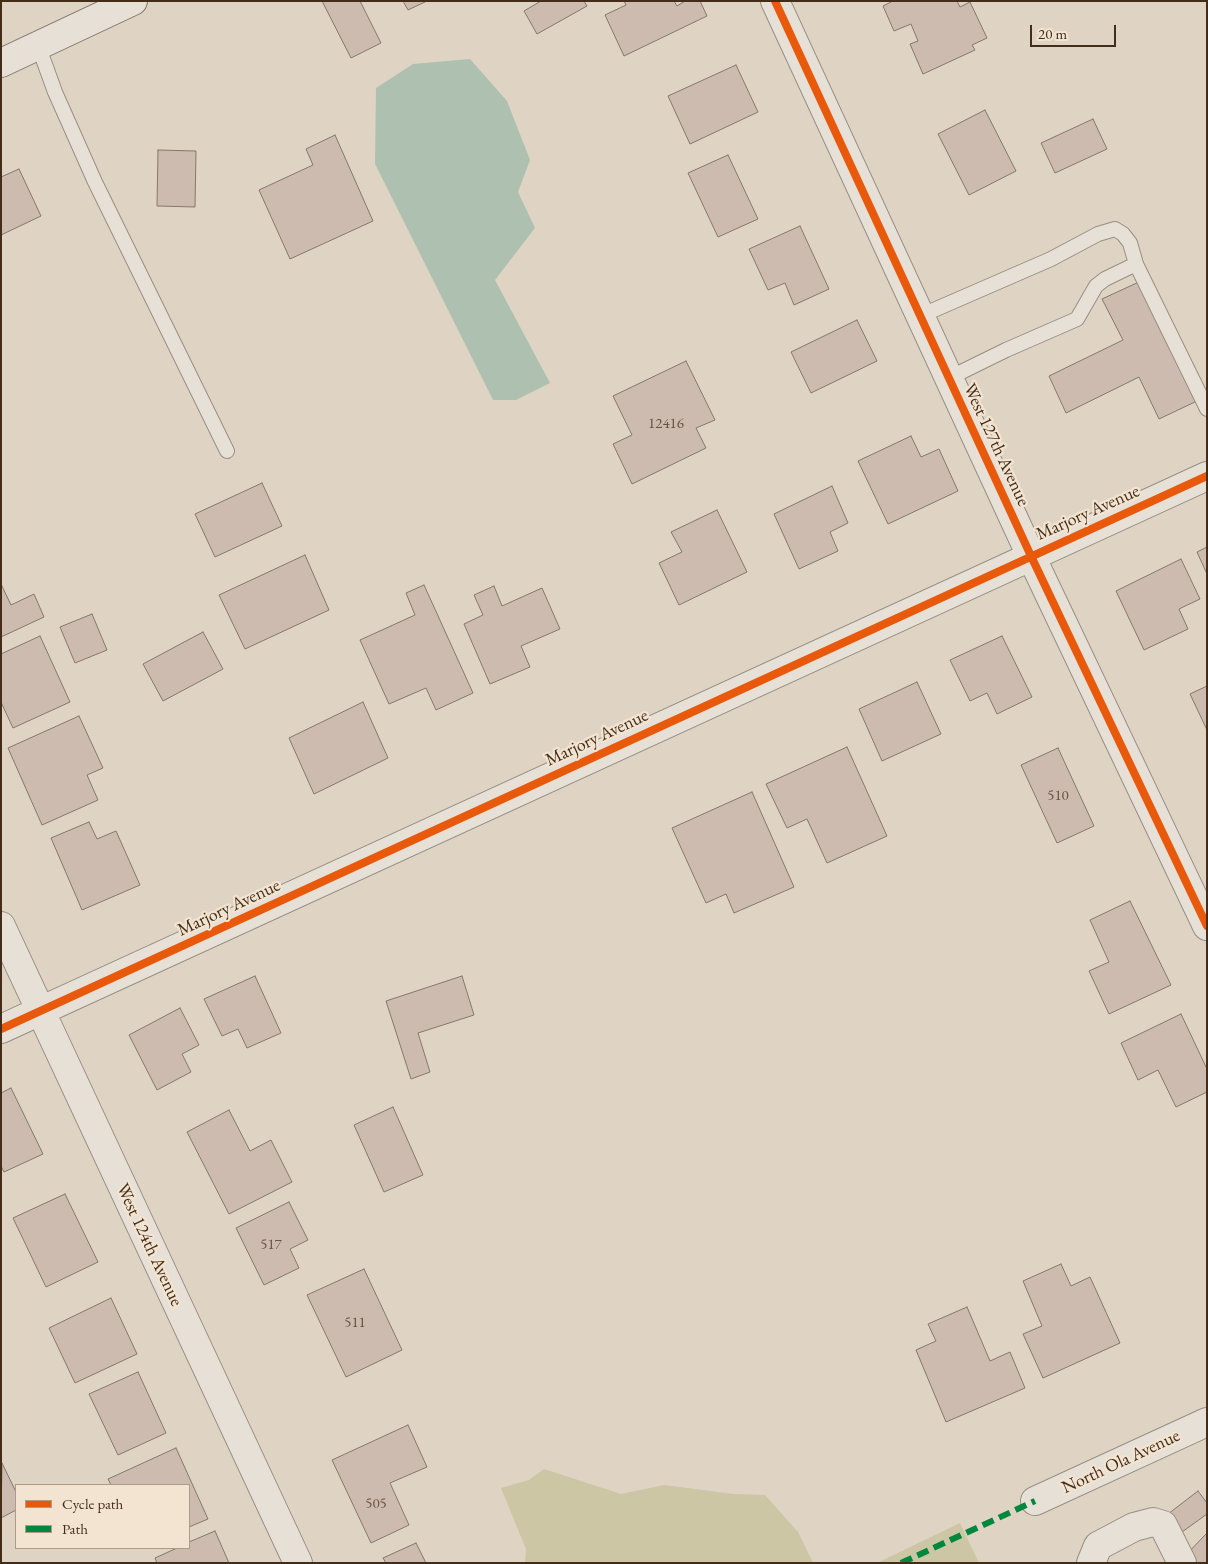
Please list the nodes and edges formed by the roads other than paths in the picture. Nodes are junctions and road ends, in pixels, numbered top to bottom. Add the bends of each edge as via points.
1 (133, 1) edge
2 (775, 1) edge
3 (38, 45) junction
4 (1, 63) edge
5 (1136, 264) junction
6 (920, 316) junction
7 (949, 378) junction
8 (1207, 409) edge
9 (227, 451) dead end
10 (1207, 476) edge
11 (1031, 556) junction
12 (1, 926) edge
13 (1207, 926) edge
14 (40, 1011) junction
15 (1, 1029) edge
16 (1207, 1422) edge
17 (1035, 1501) dead end
18 (298, 1563) edge
19 (1091, 1563) edge
20 (1182, 1563) edge

1 - 3 street
2 - 6 street, West 127th Avenue
3 - 4 street
3 - 9 lane via 54,92 95,182
5 - 6 lane via 1130,244 1115,229
5 - 7 lane via 1096,286 1077,318
5 - 8 lane
6 - 7 street, West 127th Avenue
7 - 11 street, West 127th Avenue
10 - 11 street, Marjory Avenue
11 - 13 street, West 127th Avenue
11 - 14 street, Marjory Avenue
12 - 14 street, West 124th Avenue
14 - 15 street, Marjory Avenue
14 - 18 street, West 124th Avenue
16 - 17 street, North Ola Avenue
19 - 20 street via 1098,1546 1134,1527 1153,1522 1163,1525

